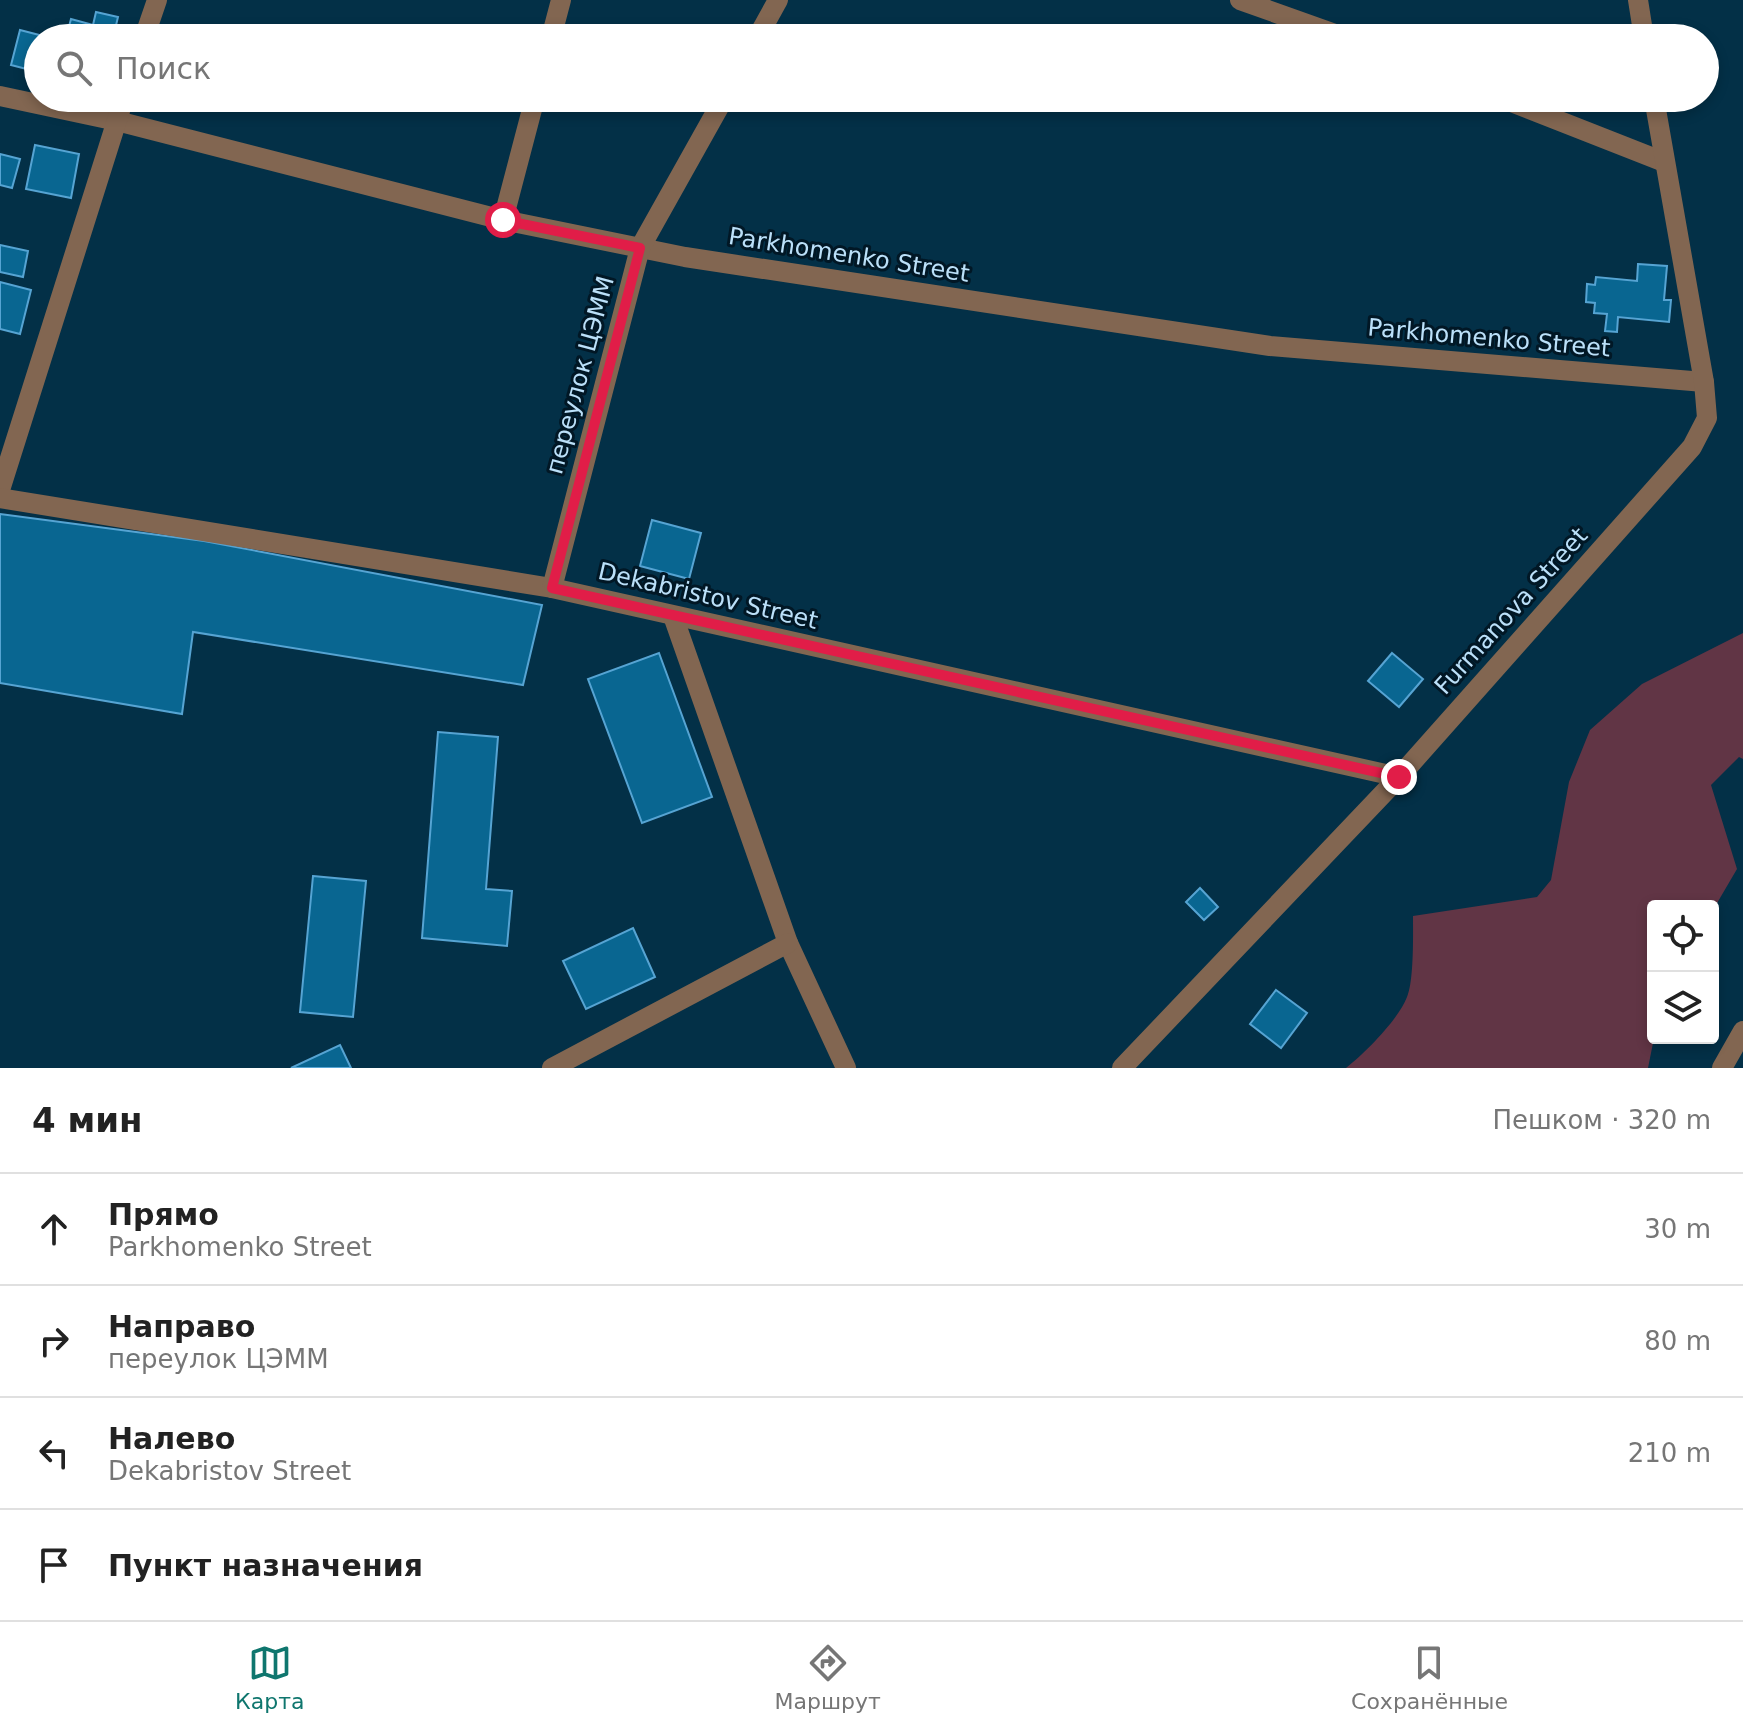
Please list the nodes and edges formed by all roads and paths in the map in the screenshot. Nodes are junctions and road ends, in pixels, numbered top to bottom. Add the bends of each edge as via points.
1 (157, 0) edge
2 (561, 0) edge
3 (778, 0) edge
4 (1240, 0) edge
5 (1638, 0) edge
6 (1291, 8) edge
7 (149, 24) edge
8 (555, 24) edge
9 (765, 24) edge
10 (1320, 24) edge
11 (1642, 24) edge
12 (0, 96) edge
13 (24, 101) edge
14 (75, 112) edge
15 (120, 112) edge
16 (531, 112) edge
17 (716, 112) edge
18 (1537, 112) edge
19 (1656, 112) edge
20 (117, 121) junction
21 (1664, 162) junction
22 (503, 220) junction
23 (640, 248) junction
24 (1704, 382) junction
25 (0, 490) edge
26 (0, 498) edge
27 (552, 588) junction
28 (673, 616) junction
29 (1399, 777) junction
30 (788, 943) junction
31 (1743, 1031) edge
32 (552, 1068) edge
33 (846, 1068) edge
34 (1122, 1068) edge
35 (1722, 1068) edge

1 - 7 street
2 - 8 street
3 - 9 street
4 - 6 street
5 - 11 street
6 - 10 street
12 - 13 street, Parkhomenko Street
14 - 20 street, Parkhomenko Street
15 - 20 street
16 - 22 street
17 - 23 street, переулок ЦЭММ
18 - 21 street
19 - 21 street, Furmanova Street
20 - 22 street, Parkhomenko Street
20 - 25 street
21 - 24 street, Furmanova Street
22 - 23 street, Parkhomenko Street
23 - 24 street, Parkhomenko Street via 1270,346
23 - 27 street, переулок ЦЭММ
24 - 29 street, Furmanova Street via 1707,418 1692,447
26 - 27 street, Dekabristov Street
27 - 28 street, Dekabristov Street
28 - 29 street, Dekabristov Street
28 - 30 street
29 - 34 street, Furmanova Street
30 - 32 street
30 - 33 street
31 - 35 street

